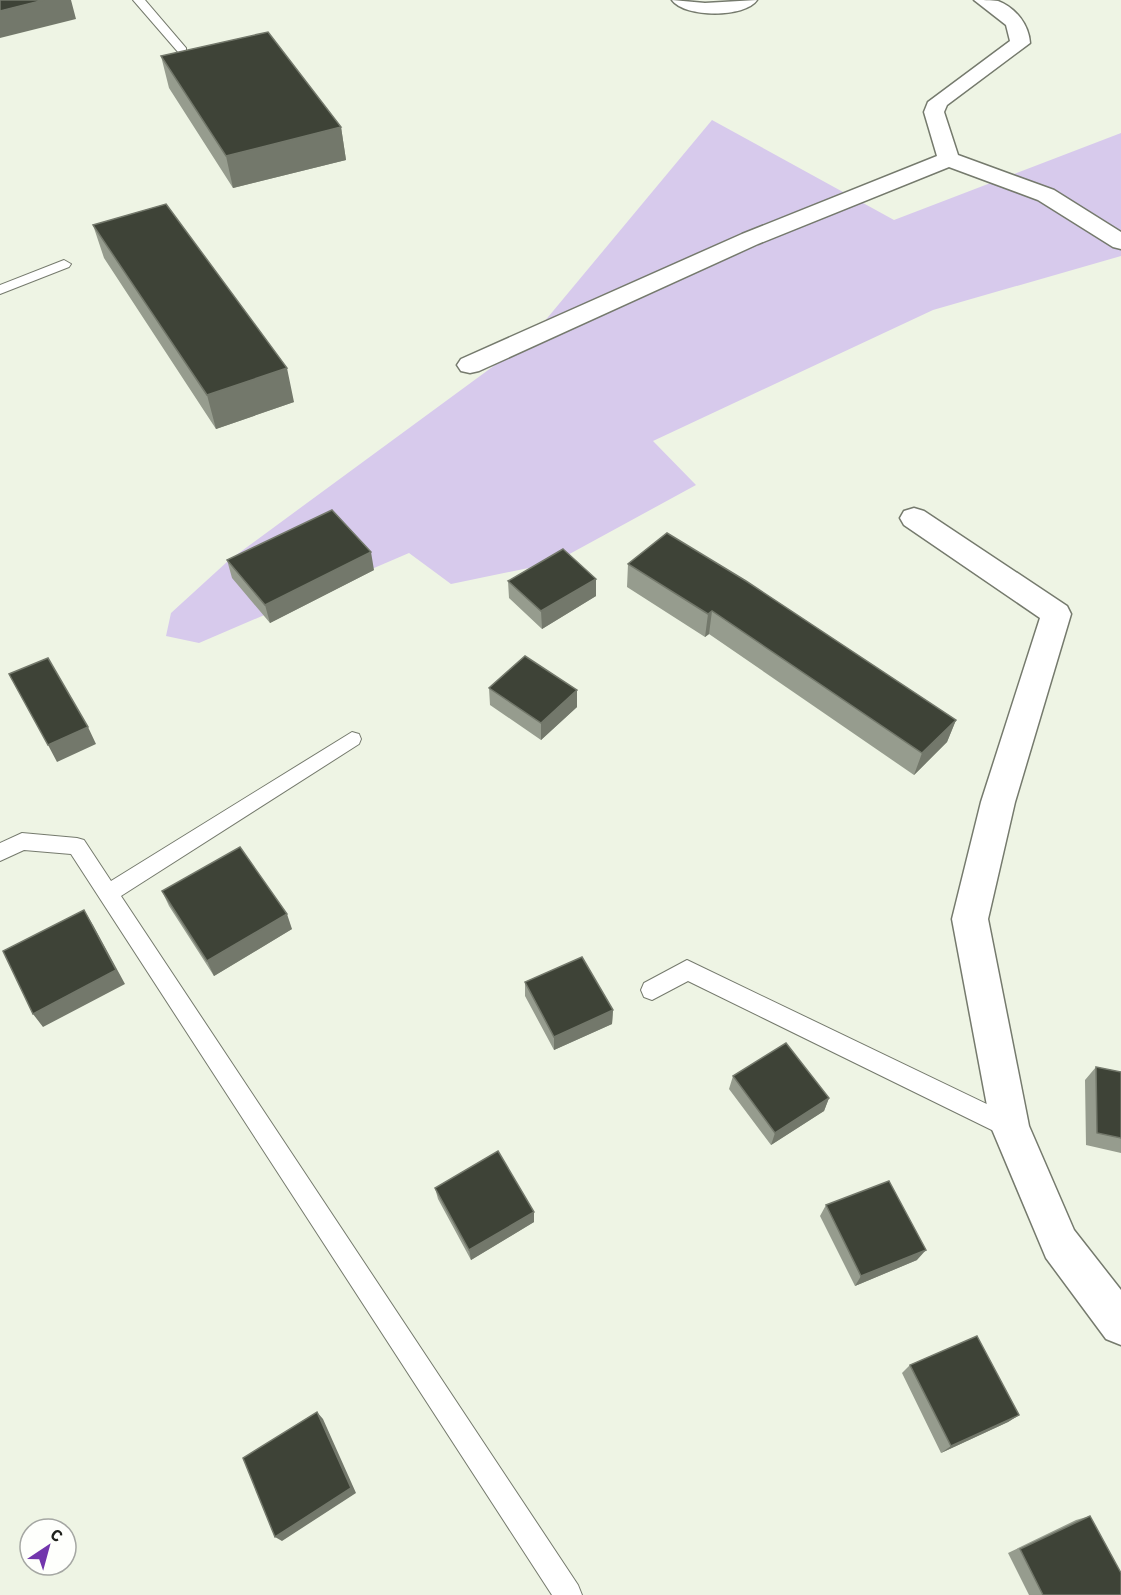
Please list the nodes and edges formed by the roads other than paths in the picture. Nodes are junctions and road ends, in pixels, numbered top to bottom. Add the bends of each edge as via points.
1 (139, 0) edge
2 (681, 0) edge
3 (748, 0) edge
4 (983, 0) edge
5 (182, 50) edge
6 (949, 159) junction
7 (1121, 242) edge
8 (64, 264) dead end
9 (0, 290) edge
10 (470, 365) dead end
11 (914, 518) dead end
12 (352, 739) dead end
13 (0, 853) edge
14 (108, 894) junction
15 (652, 990) dead end
16 (1010, 1127) junction
17 (1121, 1324) edge
18 (568, 1595) edge

1 - 5 lane
2 - 3 street via 701,8 724,8
4 - 6 street via 1014,22 1021,32 1020,43 938,102 934,112
6 - 7 street via 1046,195
6 - 10 street via 750,239
8 - 9 lane
11 - 16 street via 1056,614 998,802 970,919
12 - 14 lane
13 - 14 lane via 22,841 77,846
14 - 18 lane
15 - 16 lane via 687,970
16 - 17 street via 1060,1244

